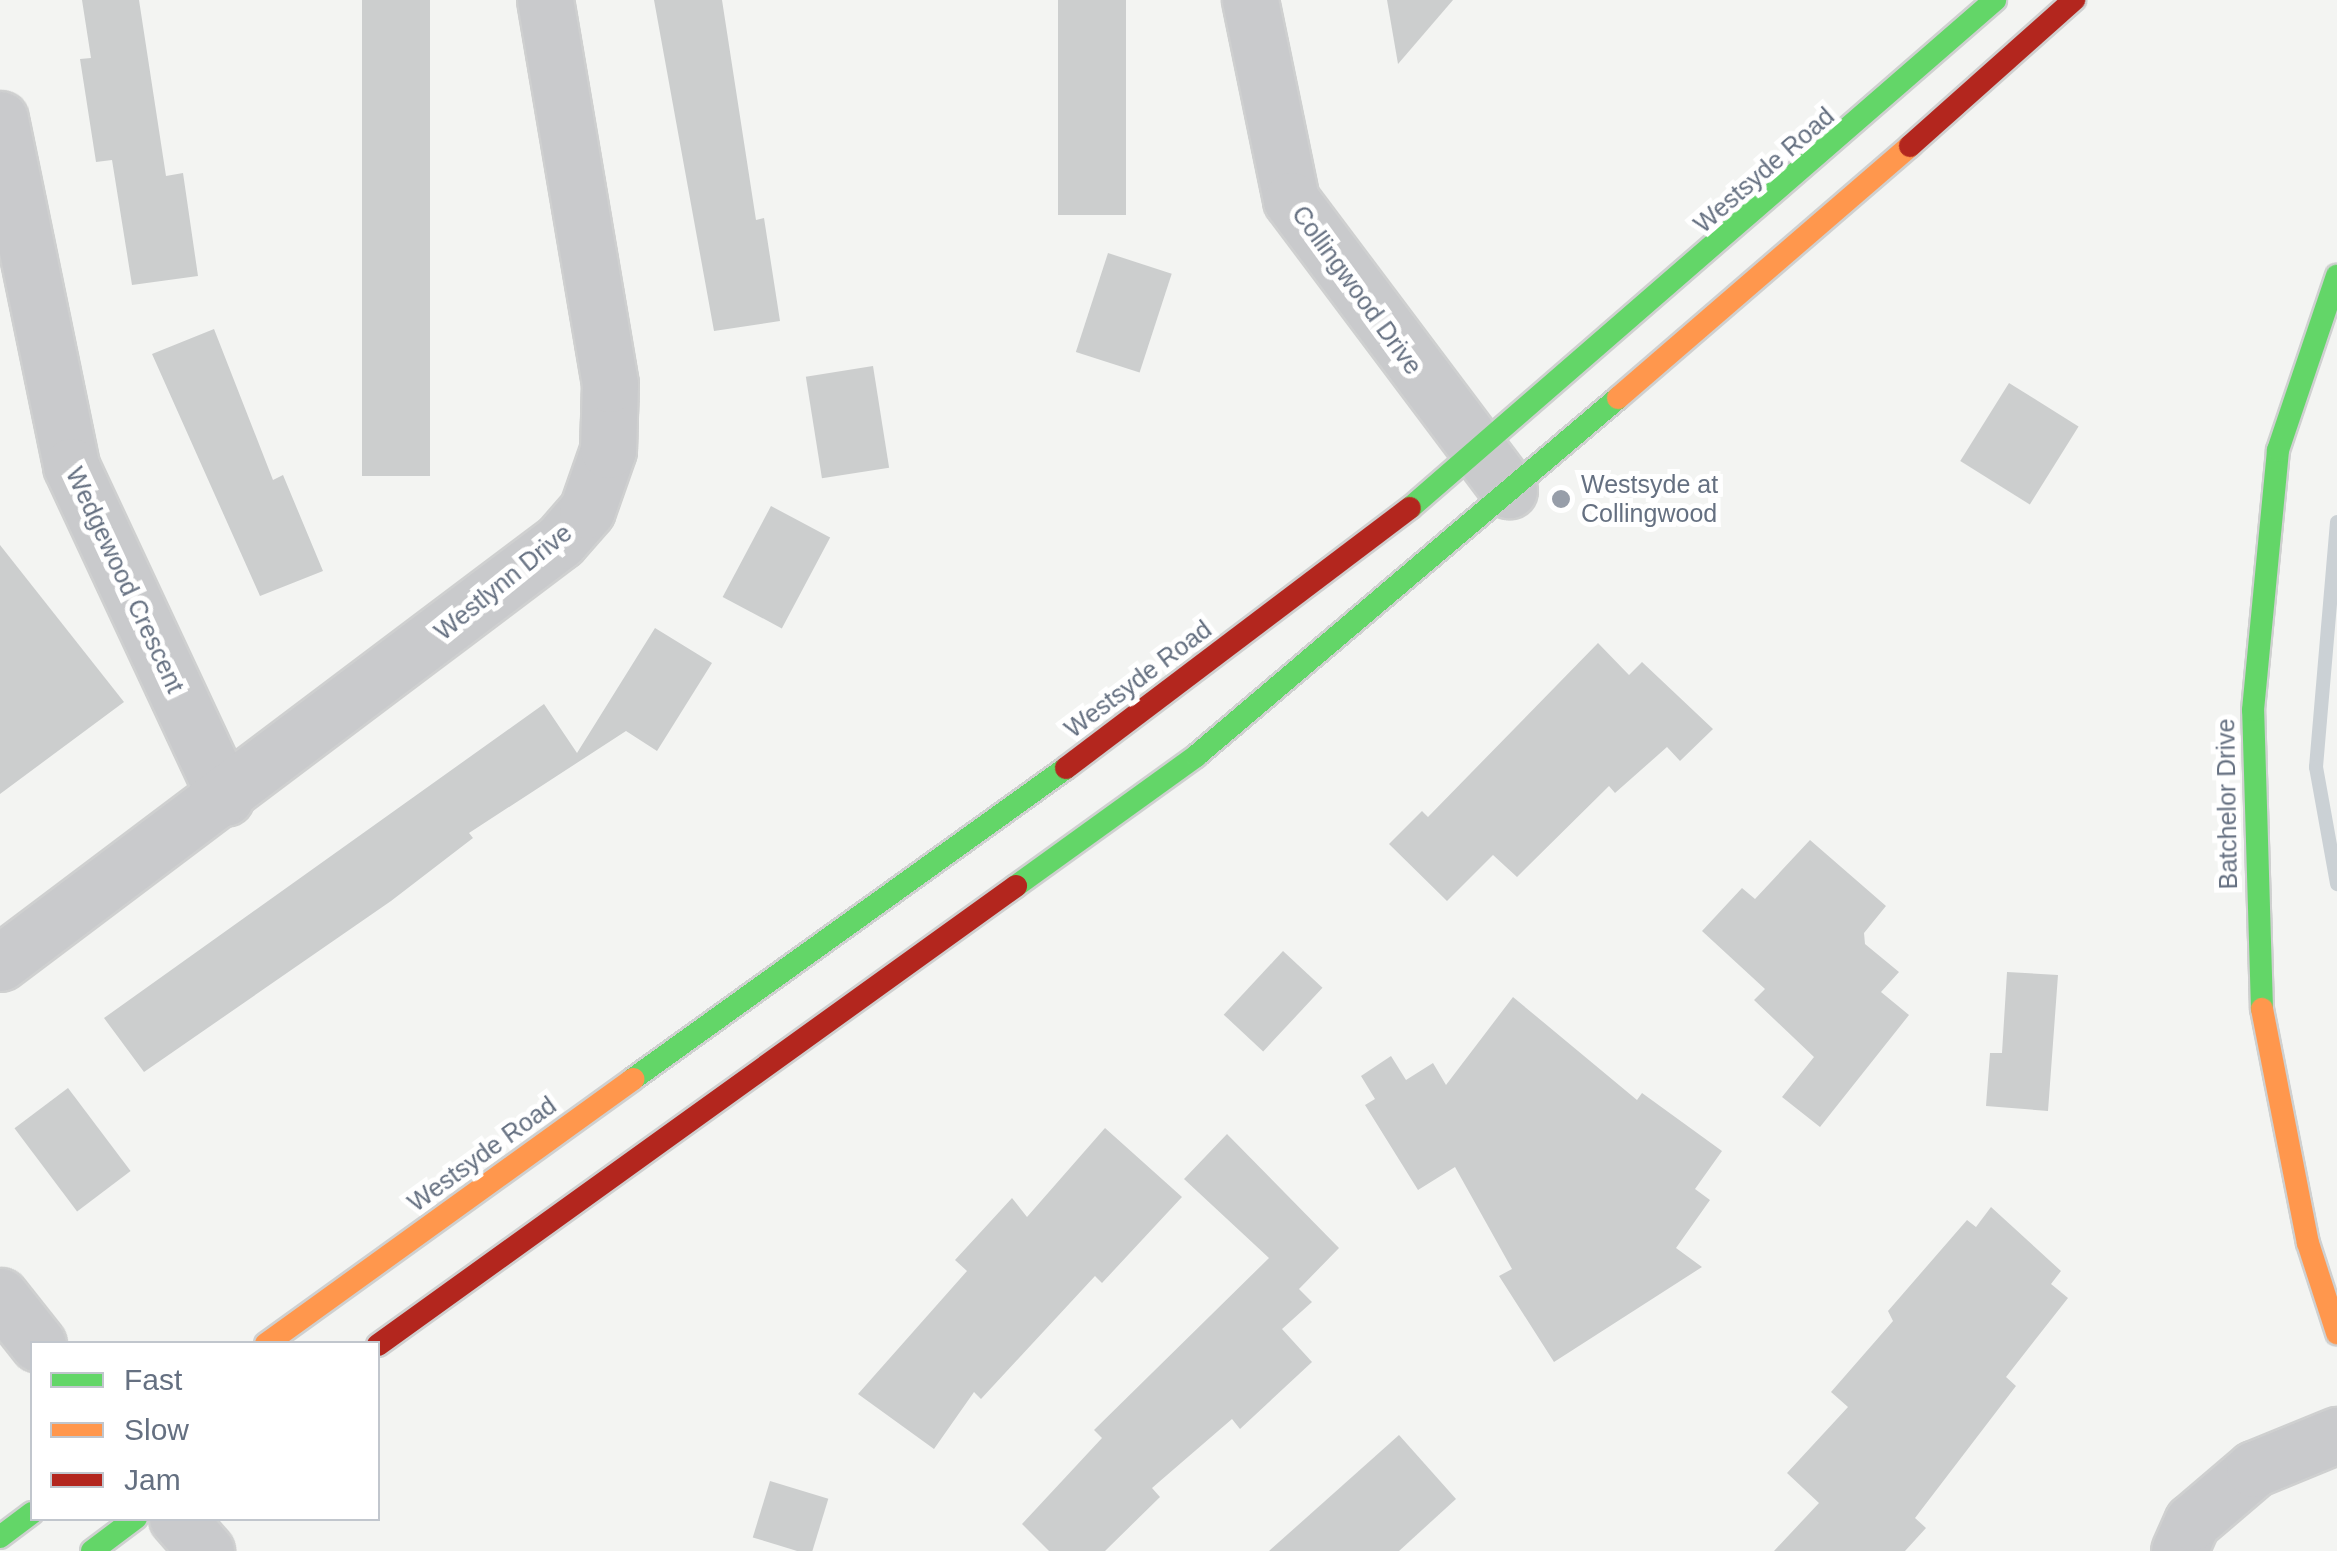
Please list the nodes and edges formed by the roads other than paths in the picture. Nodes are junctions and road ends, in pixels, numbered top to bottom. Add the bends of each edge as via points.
1 (545, 0) edge
2 (1250, 0) edge
3 (1995, 0) edge
4 (2074, 0) edge
5 (0, 119) edge
6 (2337, 276) edge
7 (1494, 474) junction
8 (226, 798) junction
9 (0, 963) edge
10 (0, 1296) edge
11 (2337, 1333) edge
12 (36, 1341) edge
13 (270, 1341) edge
14 (380, 1343) edge
15 (2337, 1435) edge
16 (30, 1514) edge
17 (132, 1521) edge
18 (180, 1521) edge
19 (0, 1536) edge
20 (92, 1551) edge
21 (206, 1551) edge
22 (2180, 1551) edge

1 - 8 street, Westlynn Drive via 610,384 602,480 560,541
2 - 7 street, Collingwood Drive via 1291,200
3 - 7 main road, Westsyde Road
4 - 7 main road, Westsyde Road
5 - 8 street, Wedgewood Crescent via 71,466
6 - 11 main road, Batchelor Drive via 2278,450 2253,710 2256,979 2308,1243
7 - 13 main road, Westsyde Road via 1125,725
7 - 14 main road, Westsyde Road via 1196,756
8 - 9 street, Westlynn Drive
10 - 12 street
15 - 22 street via 2254,1469 2192,1522
16 - 19 main road
17 - 20 main road
18 - 21 street

